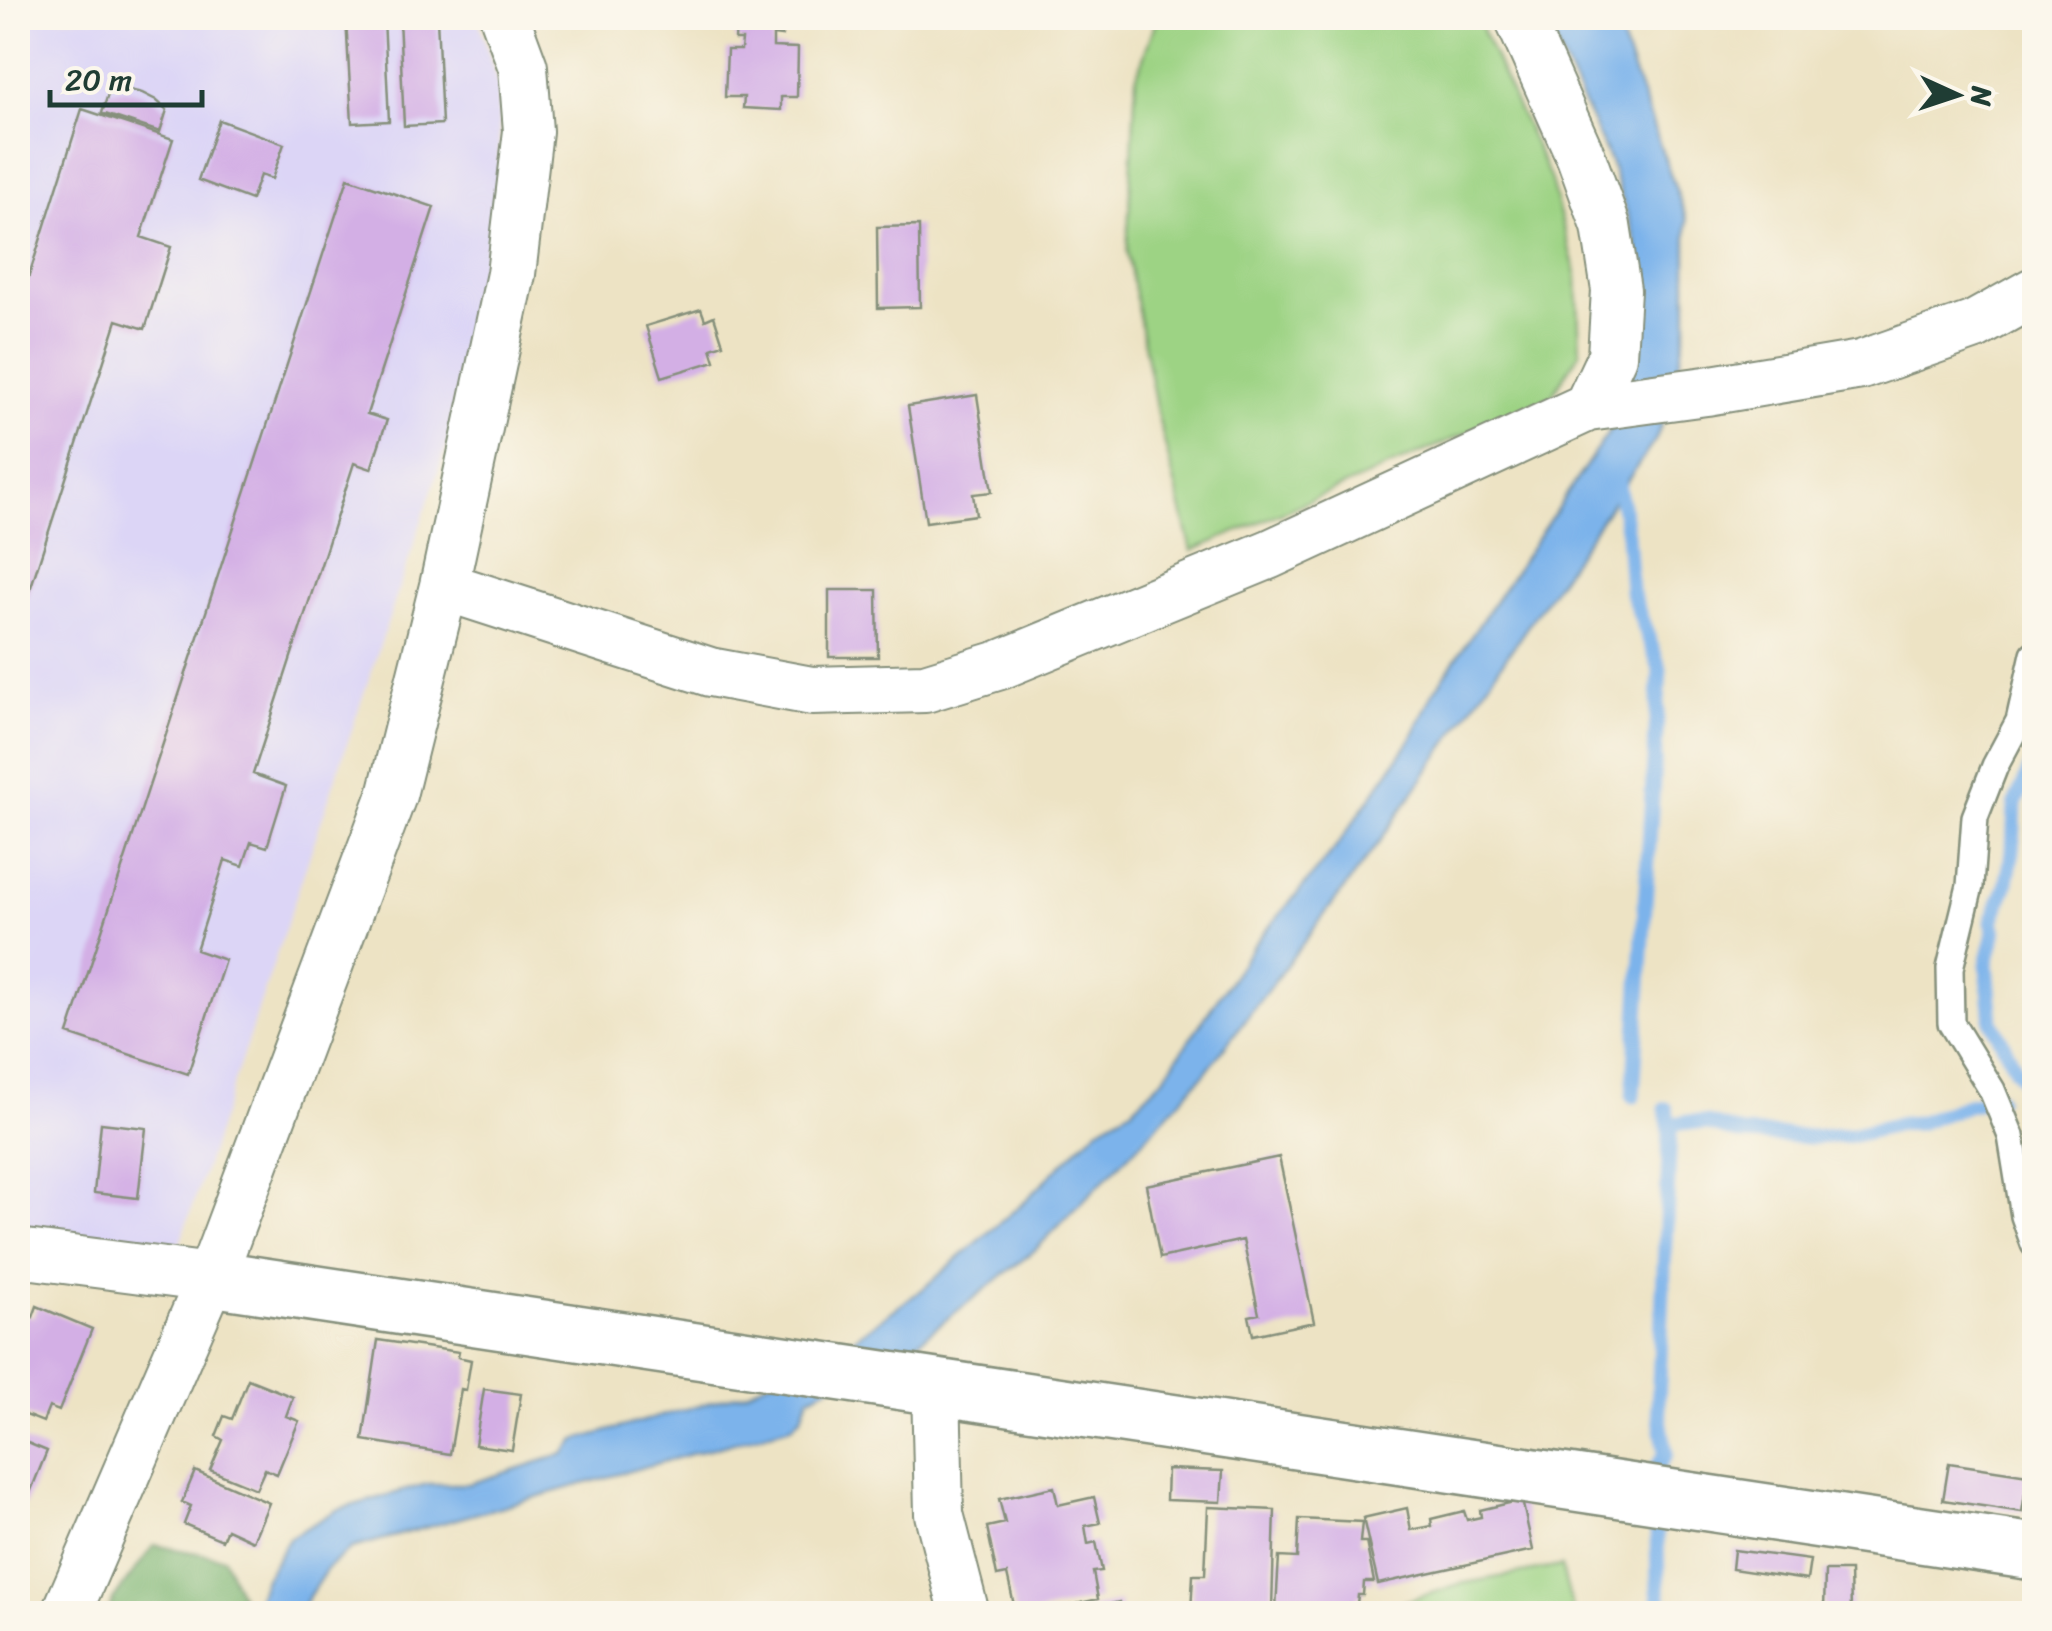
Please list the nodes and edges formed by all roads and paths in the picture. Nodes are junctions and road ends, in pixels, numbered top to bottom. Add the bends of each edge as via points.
1 (505, 18) edge
2 (1519, 18) edge
3 (2034, 292) edge
4 (1588, 406) junction
5 (444, 586) junction
6 (2034, 654) edge
7 (2034, 1244) edge
8 (18, 1253) edge
9 (211, 1278) junction
10 (936, 1385) junction
11 (2034, 1552) edge
12 (66, 1614) edge
13 (965, 1614) edge

1 - 5 street via 523,68 528,130 511,274
2 - 4 street via 1606,226 1616,290 1612,356
3 - 4 street via 1975,325 1860,365
4 - 5 street via 1270,554 1000,666 925,688 812,692 710,672
5 - 9 street via 392,794
6 - 7 lane via 2019,721 1975,818 1970,886 1950,968 1952,1023 2011,1136
8 - 9 street
9 - 10 street
9 - 12 street
10 - 11 street
10 - 13 street via 939,1514

